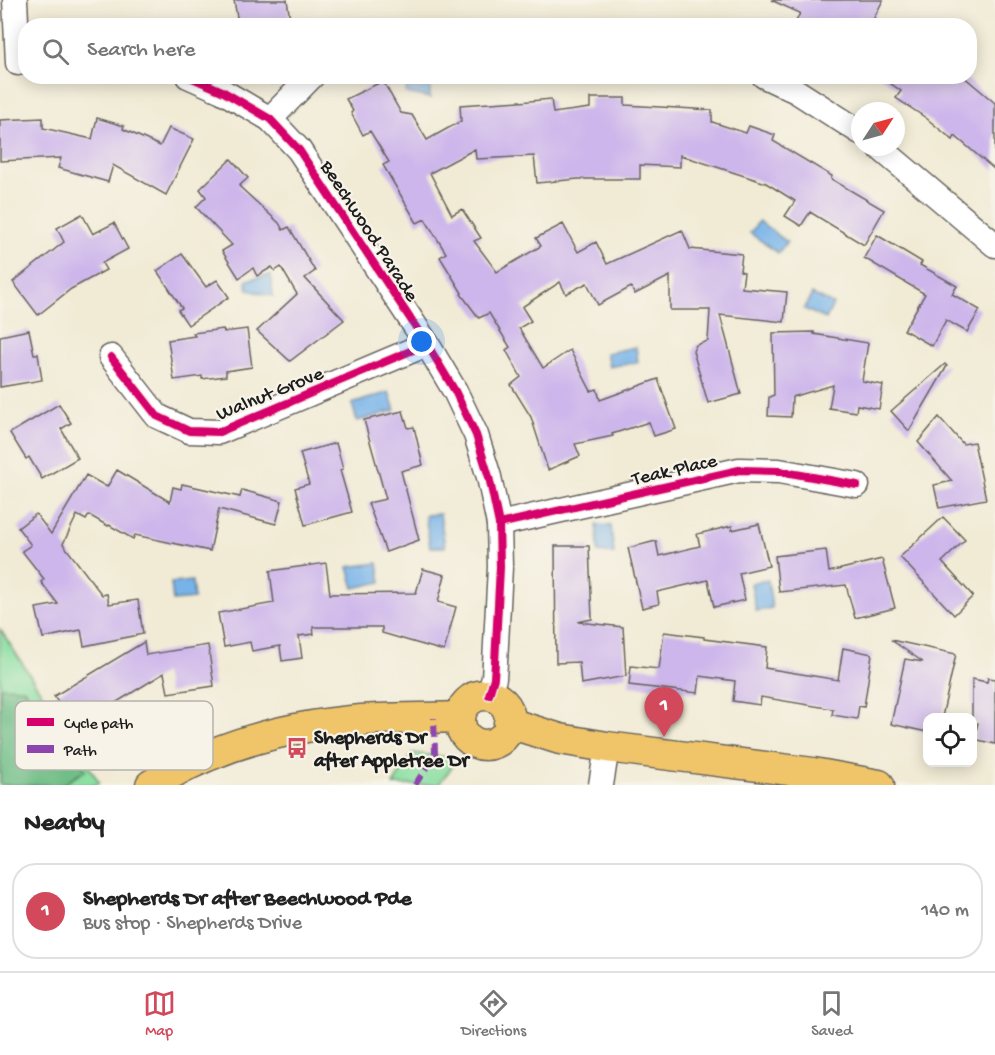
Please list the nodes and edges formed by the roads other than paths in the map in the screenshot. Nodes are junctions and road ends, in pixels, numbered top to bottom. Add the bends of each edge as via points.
1 (15, 0) edge
2 (15, 63) edge
3 (206, 84) edge
4 (304, 84) edge
5 (782, 84) edge
6 (270, 119) junction
7 (851, 126) edge
8 (890, 156) edge
9 (995, 245) edge
10 (427, 344) junction
11 (111, 357) dead end
12 (857, 485) dead end
13 (499, 524) junction
14 (489, 695) junction
15 (460, 717) junction
16 (509, 723) junction
17 (607, 747) junction
18 (213, 754) edge
19 (179, 770) edge
20 (152, 785) edge
21 (601, 785) edge
22 (879, 785) edge

1 - 2 street
3 - 6 street, Beechwood Parade
4 - 6 street
5 - 7 street
6 - 10 street, Beechwood Parade via 299,150
8 - 9 street
10 - 11 street, Walnut Grove via 219,432 189,431 157,416
10 - 13 street, Beechwood Parade via 476,435
12 - 13 street, Teak Place via 779,471 739,470
13 - 14 street, Beechwood Parade via 495,663
14 - 15 main road via 473,698
14 - 16 main road via 507,708
15 - 16 main road via 470,740 486,745 501,738
15 - 18 main road via 377,719 306,727
16 - 17 main road via 560,739
17 - 21 street
17 - 22 main road
19 - 20 main road

